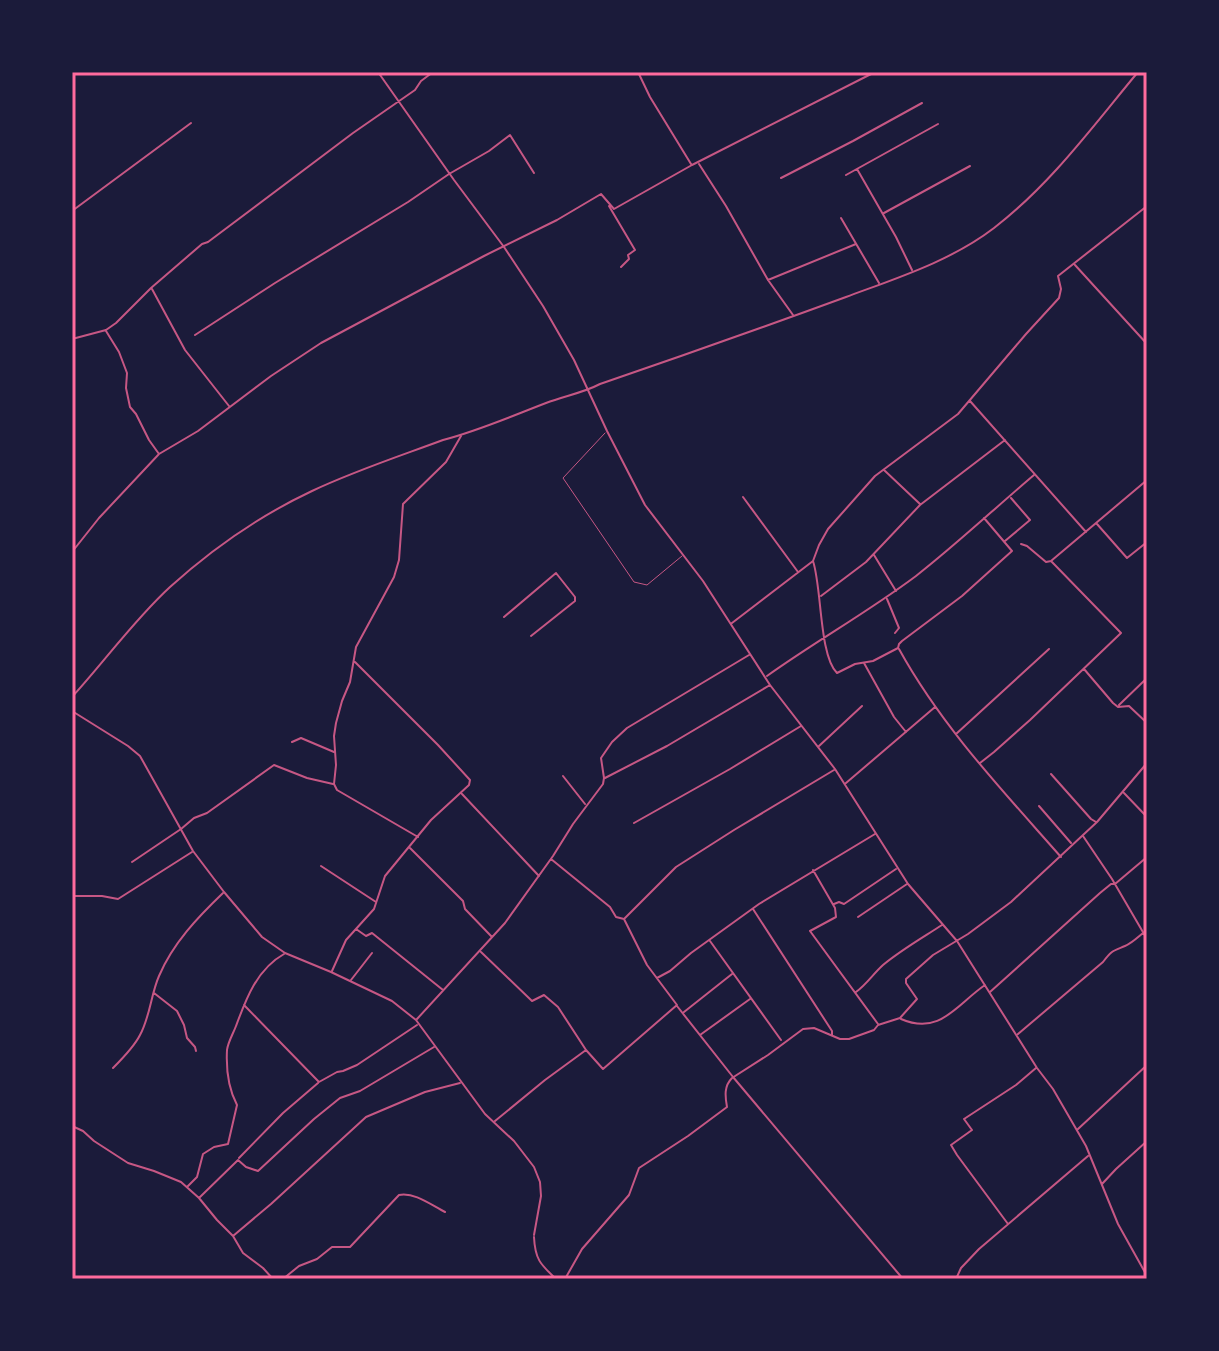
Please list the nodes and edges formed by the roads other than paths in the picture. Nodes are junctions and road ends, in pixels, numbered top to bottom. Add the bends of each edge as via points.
1 (378, 72) edge
2 (433, 72) edge
3 (638, 72) edge
4 (875, 72) edge
5 (1138, 72) edge
6 (399, 100) junction
7 (922, 103) dead end
8 (191, 123) dead end
9 (938, 124) dead end
10 (698, 162) junction
11 (692, 165) junction
12 (970, 166) dead end
13 (857, 169) junction
14 (534, 173) dead end
15 (449, 174) junction
16 (846, 175) dead end
17 (781, 178) dead end
18 (606, 201) junction
19 (1147, 206) edge
20 (72, 211) edge
21 (884, 213) junction
22 (841, 218) dead end
23 (856, 244) junction
24 (504, 247) junction
25 (1074, 263) junction
26 (621, 267) dead end
27 (912, 271) junction
28 (768, 280) junction
29 (880, 284) junction
30 (151, 288) junction
31 (794, 316) junction
32 (106, 330) junction
33 (195, 335) dead end
34 (72, 339) edge
35 (1147, 344) edge
36 (588, 390) junction
37 (969, 400) junction
38 (229, 406) junction
39 (607, 431) junction
40 (461, 435) junction
41 (1005, 440) junction
42 (159, 454) junction
43 (883, 469) junction
44 (1034, 475) junction
45 (1147, 480) edge
46 (1009, 496) junction
47 (743, 497) dead end
48 (920, 505) junction
49 (984, 518) junction
50 (1096, 524) junction
51 (1086, 532) junction
52 (1004, 542) junction
53 (1147, 542) edge
54 (1021, 544) dead end
55 (72, 552) edge
56 (874, 554) junction
57 (683, 555) junction
58 (813, 561) junction
59 (1051, 561) junction
60 (799, 573) junction
61 (896, 591) junction
62 (820, 596) junction
63 (886, 598) junction
64 (504, 617) dead end
65 (730, 624) junction
66 (895, 633) dead end
67 (531, 636) dead end
68 (825, 637) junction
69 (898, 648) junction
70 (1049, 649) dead end
71 (750, 654) junction
72 (355, 661) junction
73 (864, 663) junction
74 (1084, 669) junction
75 (766, 677) junction
76 (1147, 678) edge
77 (770, 685) junction
78 (72, 697) edge
79 (862, 706) dead end
80 (935, 707) junction
81 (1118, 707) junction
82 (72, 711) edge
83 (1147, 723) edge
84 (802, 726) junction
85 (907, 733) junction
86 (955, 735) junction
87 (292, 742) dead end
88 (819, 747) junction
89 (335, 752) junction
90 (980, 763) junction
91 (1147, 763) edge
92 (835, 769) junction
93 (1051, 774) dead end
94 (563, 776) dead end
95 (604, 778) junction
96 (334, 784) junction
97 (845, 784) junction
98 (461, 793) junction
99 (1124, 793) junction
100 (585, 805) junction
101 (1039, 806) dead end
102 (1147, 817) edge
103 (1097, 822) junction
104 (634, 823) dead end
105 (181, 829) junction
106 (876, 833) junction
107 (1083, 836) junction
108 (418, 837) junction
109 (1072, 844) junction
110 (409, 848) junction
111 (193, 851) junction
112 (1061, 857) junction
113 (1147, 857) edge
114 (551, 859) junction
115 (132, 862) dead end
116 (321, 866) dead end
117 (897, 868) junction
118 (813, 870) junction
119 (539, 876) junction
120 (908, 884) junction
121 (1115, 884) junction
122 (224, 892) junction
123 (72, 896) edge
124 (377, 903) junction
125 (833, 905) junction
126 (752, 908) junction
127 (858, 917) dead end
128 (624, 919) junction
129 (943, 924) junction
130 (356, 929) junction
131 (1143, 933) junction
132 (492, 937) junction
133 (1147, 939) edge
134 (710, 940) junction
135 (957, 941) junction
136 (480, 951) junction
137 (285, 953) junction
138 (372, 953) dead end
139 (331, 972) junction
140 (733, 973) junction
141 (657, 978) junction
142 (351, 981) junction
143 (985, 985) junction
144 (444, 990) junction
145 (153, 992) junction
146 (855, 993) junction
147 (989, 993) junction
148 (751, 999) junction
149 (243, 1004) junction
150 (677, 1005) junction
151 (683, 1013) junction
152 (900, 1018) junction
153 (417, 1022) junction
154 (878, 1025) junction
155 (700, 1035) junction
156 (1017, 1035) junction
157 (832, 1037) junction
158 (782, 1042) junction
159 (435, 1046) junction
160 (586, 1050) junction
161 (196, 1051) dead end
162 (1147, 1065) edge
163 (113, 1068) dead end
164 (1037, 1068) junction
165 (733, 1077) junction
166 (319, 1082) junction
167 (462, 1082) junction
168 (494, 1122) junction
169 (72, 1126) edge
170 (1077, 1130) junction
171 (1147, 1141) edge
172 (1089, 1155) junction
173 (238, 1160) junction
174 (1102, 1185) junction
175 (187, 1187) junction
176 (199, 1198) junction
177 (445, 1212) dead end
178 (1008, 1224) junction
179 (233, 1236) junction
180 (1147, 1276) edge
181 (273, 1279) edge
182 (283, 1279) edge
183 (556, 1279) edge
184 (565, 1279) edge
185 (903, 1279) edge
186 (956, 1279) edge

1 - 6 street
2 - 6 street
3 - 11 street
4 - 10 street
5 - 27 street via 1051,178 996,227 962,250
6 - 15 street
6 - 30 street via 202,244
7 - 17 street
8 - 20 street
9 - 13 street
10 - 11 street
10 - 28 street
11 - 18 street via 614,209
12 - 21 street
13 - 16 street
13 - 21 street
14 - 15 street via 510,135
15 - 24 street
15 - 33 street
18 - 24 street via 601,194
18 - 26 street via 635,250
19 - 25 street
21 - 27 street
22 - 23 street
23 - 28 street
23 - 29 street
24 - 36 street
24 - 38 street via 321,343
25 - 35 street
25 - 37 street via 1058,276 1059,298
27 - 29 street
28 - 31 street
29 - 31 street
30 - 32 street
30 - 38 street via 185,350
31 - 36 street
32 - 34 street
32 - 42 street via 127,373 130,407
36 - 39 street
36 - 40 street
37 - 41 street
37 - 43 street via 958,414
38 - 42 street
39 - 57 street via 645,505
39 - 57 lane via 563,478 634,582 647,585
40 - 72 street via 446,462 403,504 394,577 356,647
40 - 78 street via 311,491 236,536 157,599
41 - 44 street
41 - 48 street
42 - 55 street
43 - 48 street
43 - 58 street via 828,529
44 - 46 street
44 - 51 street
45 - 50 street
46 - 49 street
46 - 52 street via 1030,520
47 - 60 street
48 - 56 street
49 - 52 street
49 - 61 street
50 - 51 street
50 - 53 street via 1127,558
51 - 59 street
52 - 69 street via 1012,551
54 - 59 street
56 - 61 street
56 - 62 street
57 - 65 street
58 - 60 street
58 - 62 street
59 - 74 street via 1121,633
60 - 65 street
61 - 63 street
62 - 68 street
63 - 66 street via 899,628
63 - 68 street
64 - 67 street via 556,573 575,601
65 - 71 street
68 - 73 street via 837,673
68 - 75 street
69 - 73 street
69 - 80 street
70 - 86 street
71 - 75 street
71 - 95 street via 627,728 601,758
72 - 89 street via 336,723
72 - 98 street via 470,778
73 - 85 street
74 - 81 street
74 - 90 street
75 - 77 street
76 - 81 street
77 - 84 street
77 - 95 street
79 - 88 street
80 - 85 street
80 - 86 street
81 - 83 street via 1129,706
82 - 105 street via 140,756
84 - 88 street
84 - 104 street
85 - 97 street
86 - 90 street
87 - 89 street via 301,738
88 - 92 street
89 - 96 street
90 - 112 street
91 - 99 street
92 - 97 street
92 - 128 street via 676,867
93 - 103 street
94 - 100 street
95 - 100 street
96 - 105 street via 274,765
96 - 108 street
97 - 106 street
98 - 108 street
98 - 119 street
99 - 102 street
99 - 103 street
100 - 114 street
101 - 109 street
103 - 107 street
105 - 111 street
105 - 115 street
106 - 117 street
106 - 118 street
107 - 109 street
107 - 121 street
108 - 110 street
109 - 112 street
110 - 124 street via 383,879
110 - 132 street
111 - 122 street
111 - 123 street via 118,899
112 - 135 street
113 - 121 street
114 - 119 street
114 - 128 street
116 - 124 street
117 - 120 street
117 - 125 street via 844,904
118 - 125 street
118 - 126 street
119 - 132 street
120 - 127 street
120 - 129 street
121 - 131 street
121 - 147 street
122 - 137 street via 262,937
122 - 145 street via 176,945
124 - 130 street
125 - 146 street via 836,917 810,931
126 - 134 street
126 - 157 street
128 - 141 street
129 - 135 street
129 - 146 street via 885,963
130 - 139 street
130 - 144 street via 366,936 372,933
131 - 133 street
131 - 156 street via 1112,951
132 - 136 street
134 - 140 street
134 - 141 street
135 - 143 street
135 - 152 street via 906,979 917,999
136 - 144 street
136 - 160 street via 532,1001 544,995 558,1007
137 - 139 street
137 - 149 street via 259,976
138 - 142 street
139 - 142 street
140 - 148 street
140 - 151 street
141 - 150 street
142 - 153 street via 399,1005
143 - 147 street
143 - 152 street via 934,1023
144 - 153 street
145 - 161 street via 177,1011
145 - 163 street via 141,1034
146 - 154 street
147 - 156 street
148 - 155 street
148 - 158 street
149 - 166 street
149 - 175 street via 228,1045 230,1092 237,1105 228,1144 203,1154 197,1177
150 - 151 street
150 - 160 street via 603,1069
151 - 155 street
152 - 154 street
153 - 159 street
153 - 166 street via 357,1065
154 - 157 street via 849,1039
155 - 165 street
156 - 164 street
157 - 158 street via 808,1027
158 - 165 street
159 - 167 street
159 - 173 street via 340,1098 258,1171
160 - 168 street
162 - 170 street
164 - 170 street
164 - 178 street via 964,1119 972,1130 951,1145
165 - 184 street via 727,1083 727,1107 639,1168 629,1195 582,1249
165 - 185 street
166 - 173 street
167 - 168 street
167 - 179 street via 366,1117
168 - 183 street via 538,1175 537,1257
169 - 175 street via 128,1163
170 - 172 street
171 - 174 street
172 - 174 street
172 - 178 street
173 - 176 street
174 - 180 street
175 - 176 street
176 - 179 street
177 - 182 street via 399,1195 350,1247 332,1247
178 - 186 street
179 - 181 street via 243,1253

